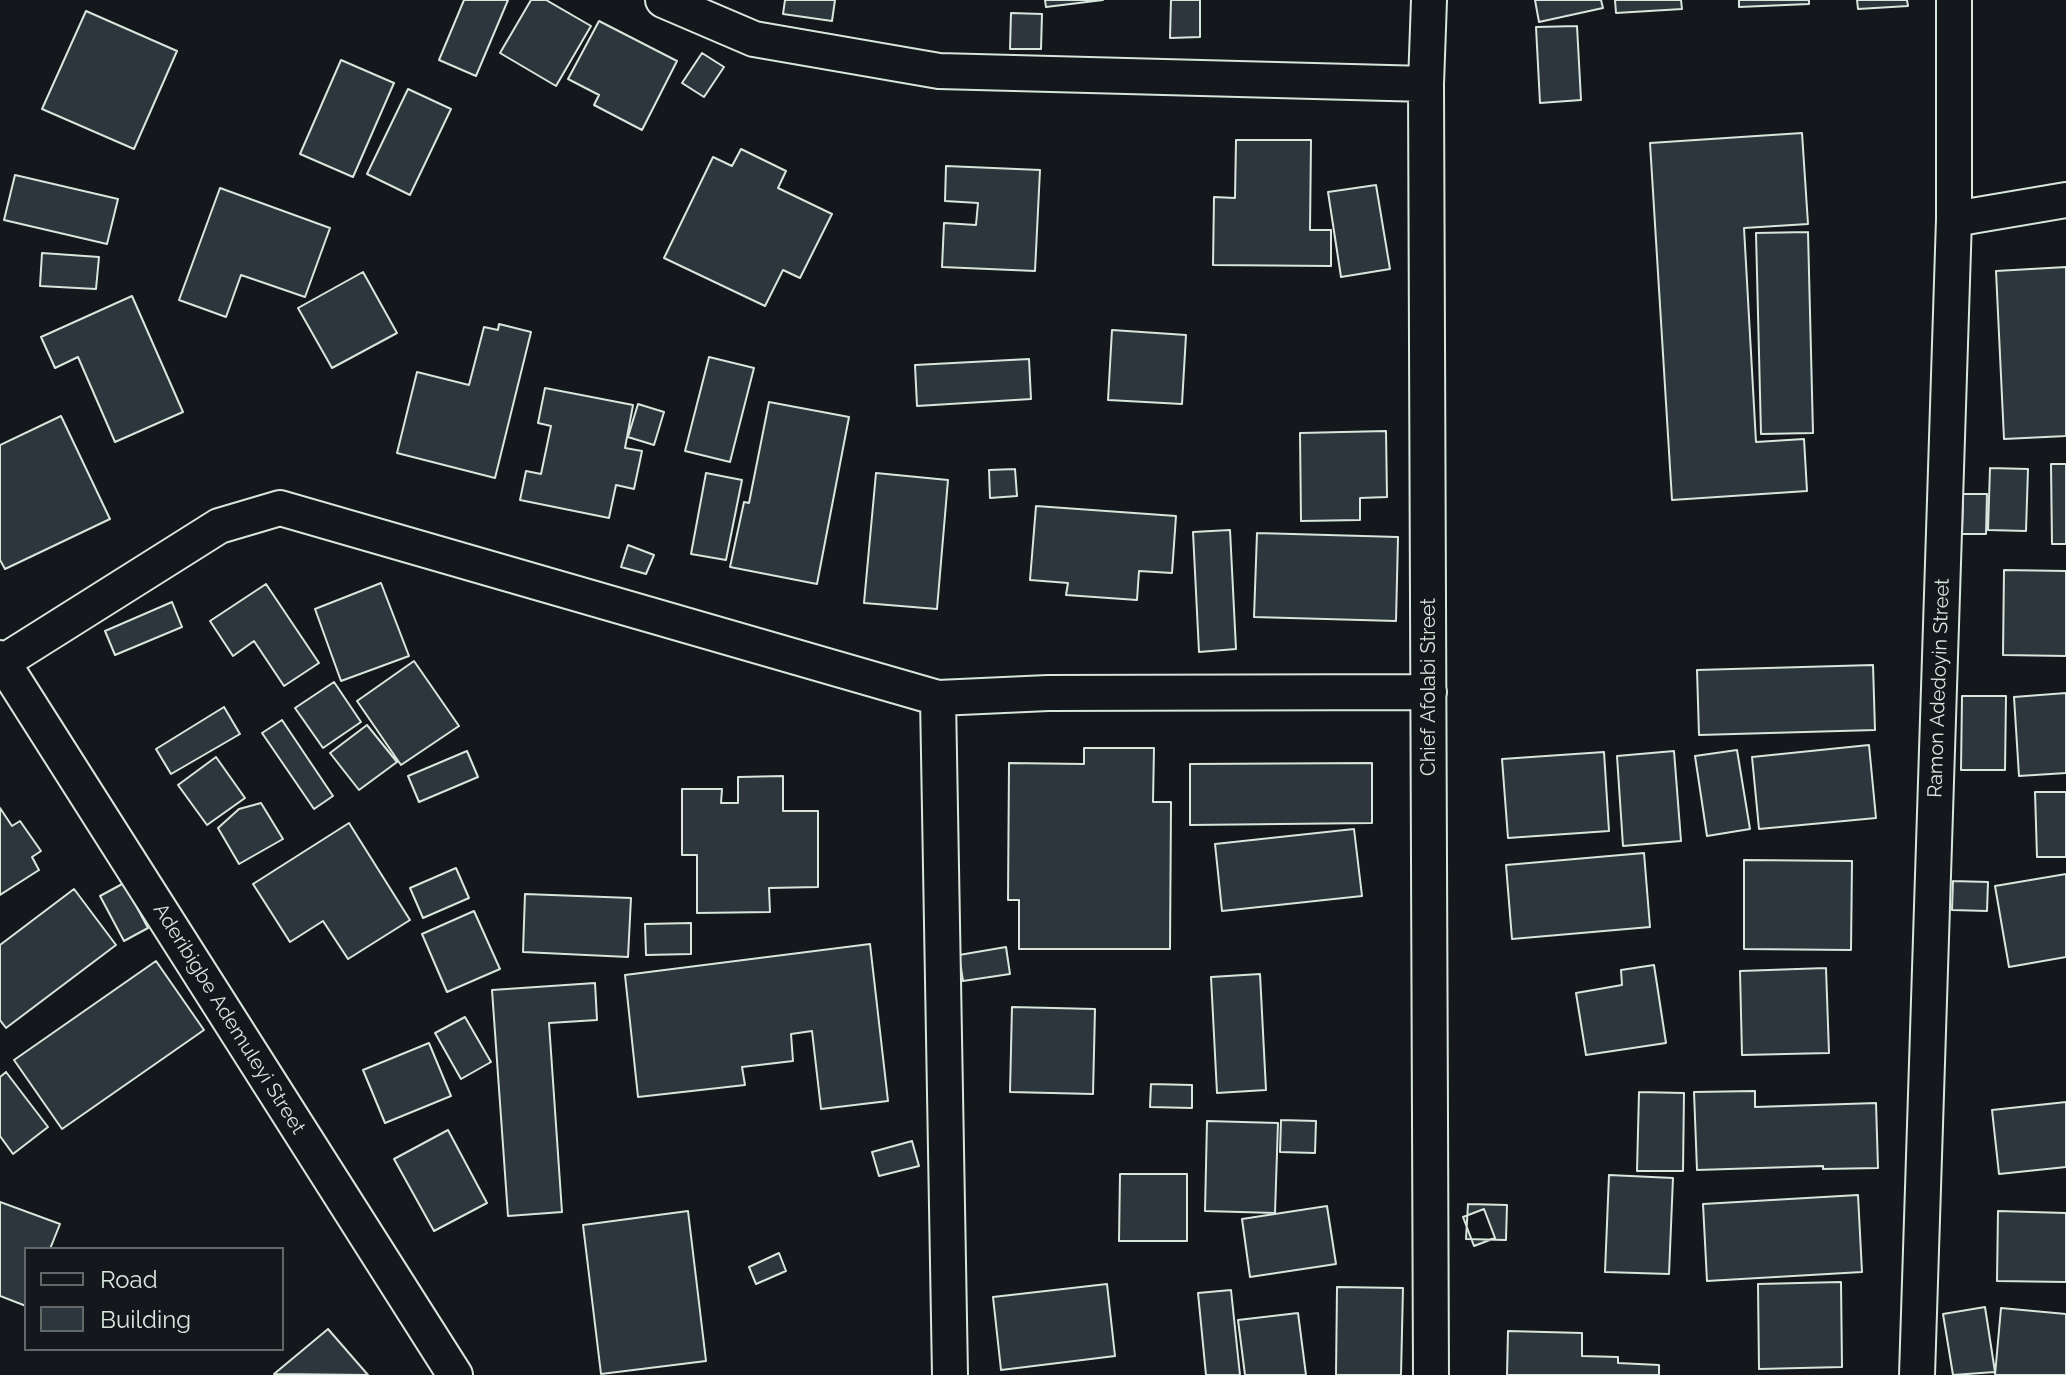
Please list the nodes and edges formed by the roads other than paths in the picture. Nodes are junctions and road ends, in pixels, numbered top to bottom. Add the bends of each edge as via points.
1 (663, 0) edge
2 (1429, 0) edge
3 (1954, 0) edge
4 (1426, 84) junction
5 (2066, 200) edge
6 (1954, 219) junction
7 (2, 660) edge
8 (1429, 692) junction
9 (938, 698) junction
10 (455, 1375) edge
11 (950, 1375) edge
12 (1431, 1375) edge
13 (1917, 1375) edge

1 - 4 street via 754,39 939,71
2 - 4 street, Chief Afolabi Street
3 - 6 street, Ramon Adedoyin Street
4 - 8 street, Chief Afolabi Street
5 - 6 street
6 - 13 street, Ramon Adedoyin Street
7 - 9 street via 219,526 280,508
7 - 10 street, Aderibigbe Ademuleyi Street
8 - 9 street
8 - 12 street, Chief Afolabi Street
9 - 11 street

